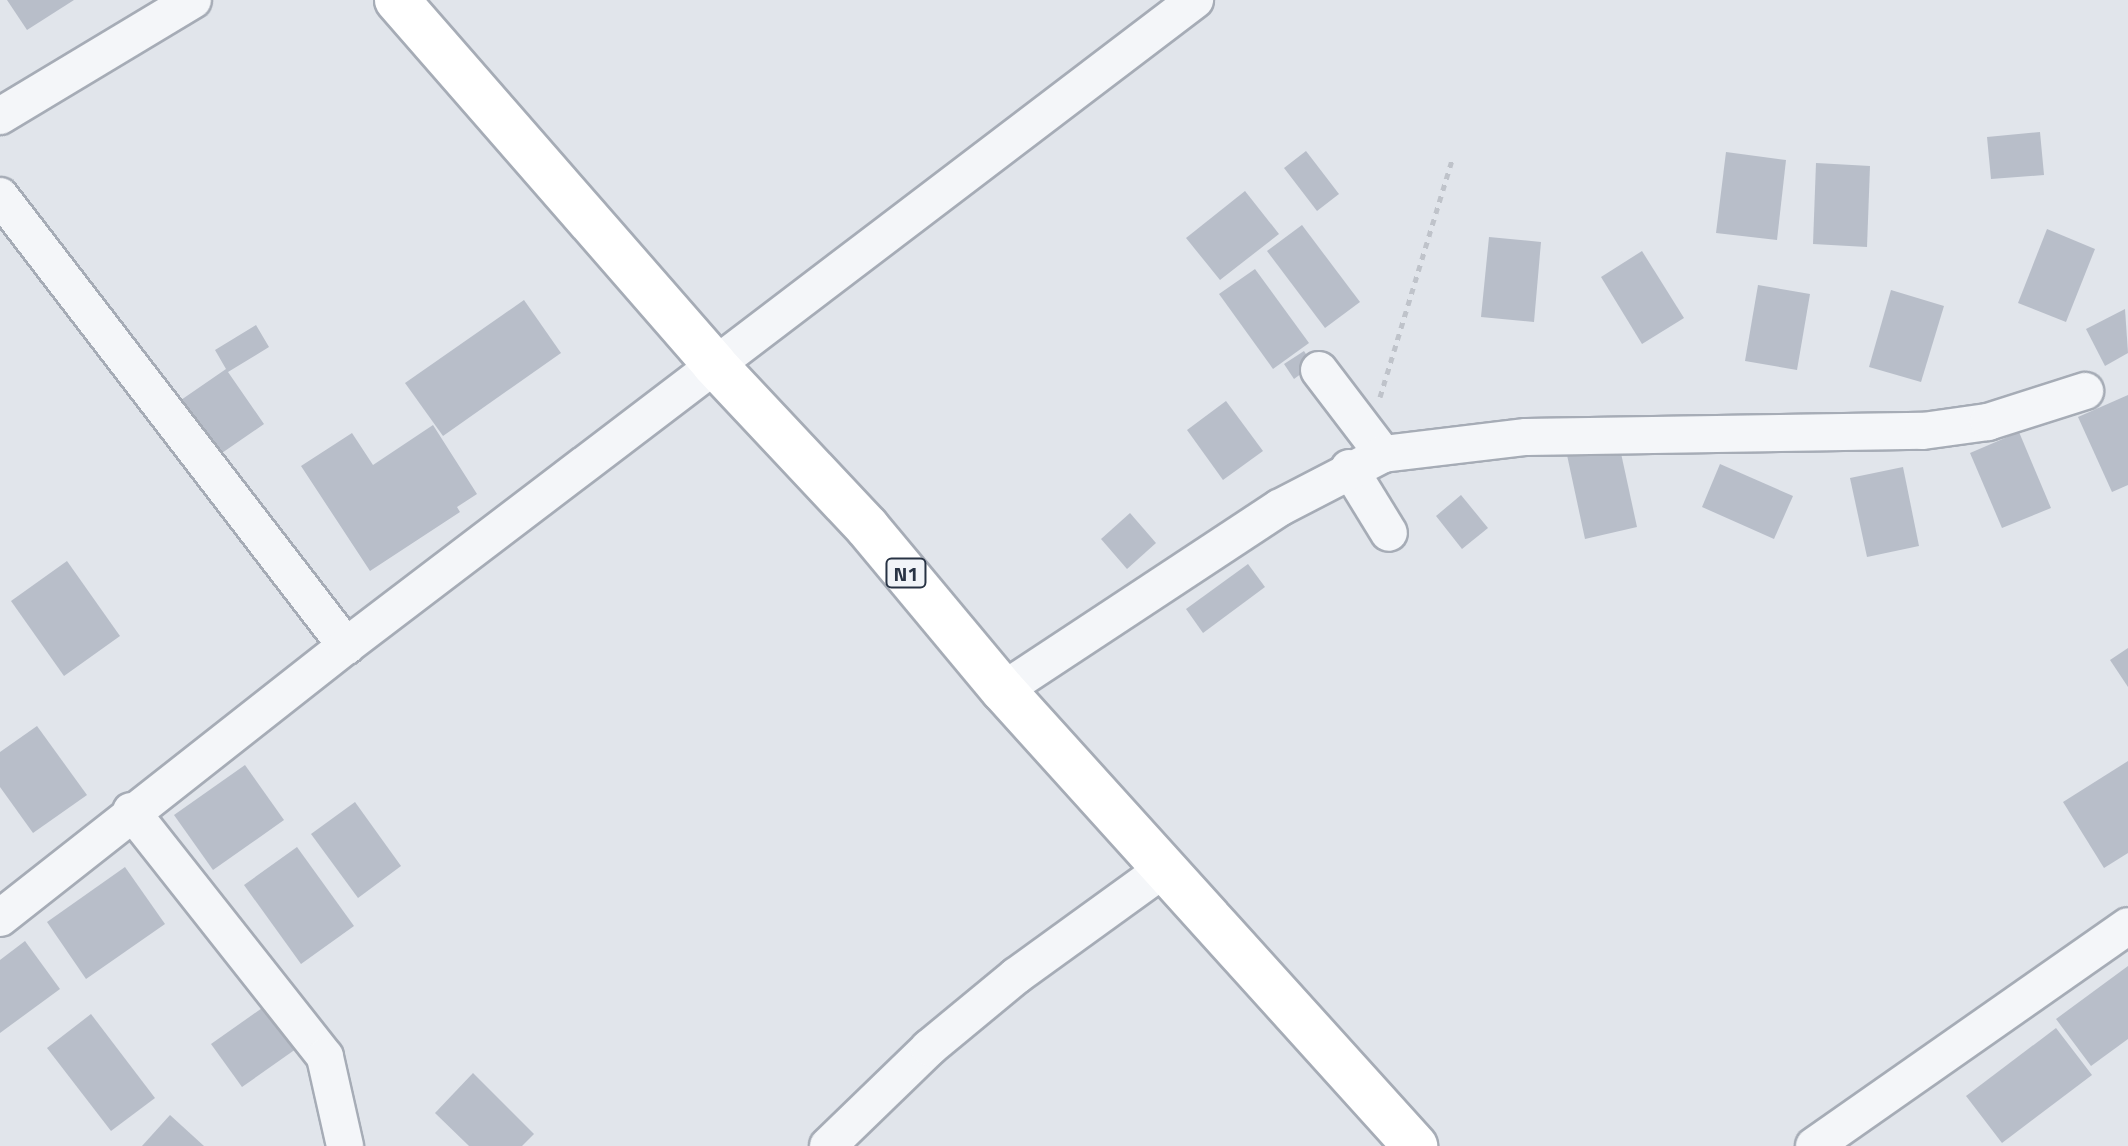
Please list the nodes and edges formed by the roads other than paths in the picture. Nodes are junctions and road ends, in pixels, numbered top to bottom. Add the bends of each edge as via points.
1 (193, 0) edge
2 (397, 0) edge
3 (1195, 0) edge
4 (0, 116) edge
5 (0, 196) edge
6 (714, 364) junction
7 (1319, 370) dead end
8 (2085, 391) dead end
9 (1376, 443) junction
10 (1349, 468) junction
11 (1389, 533) dead end
12 (346, 646) junction
13 (1003, 690) junction
14 (131, 811) junction
15 (1165, 868) junction
16 (0, 918) edge
17 (2128, 926) edge
18 (345, 1146) edge
19 (828, 1146) edge
20 (1415, 1146) edge
21 (1814, 1146) edge

1 - 4 street
2 - 6 main road, N1
3 - 6 street
5 - 12 street
6 - 12 street
6 - 13 main road, N1 via 867,527
7 - 9 street
8 - 9 street via 1988,422 1923,431
9 - 10 street
10 - 11 street
10 - 13 street via 1279,508
12 - 14 street
13 - 15 main road, N1
14 - 16 street
14 - 18 street via 325,1057
15 - 19 street via 1016,976 929,1048
15 - 20 main road, N1
17 - 21 street

